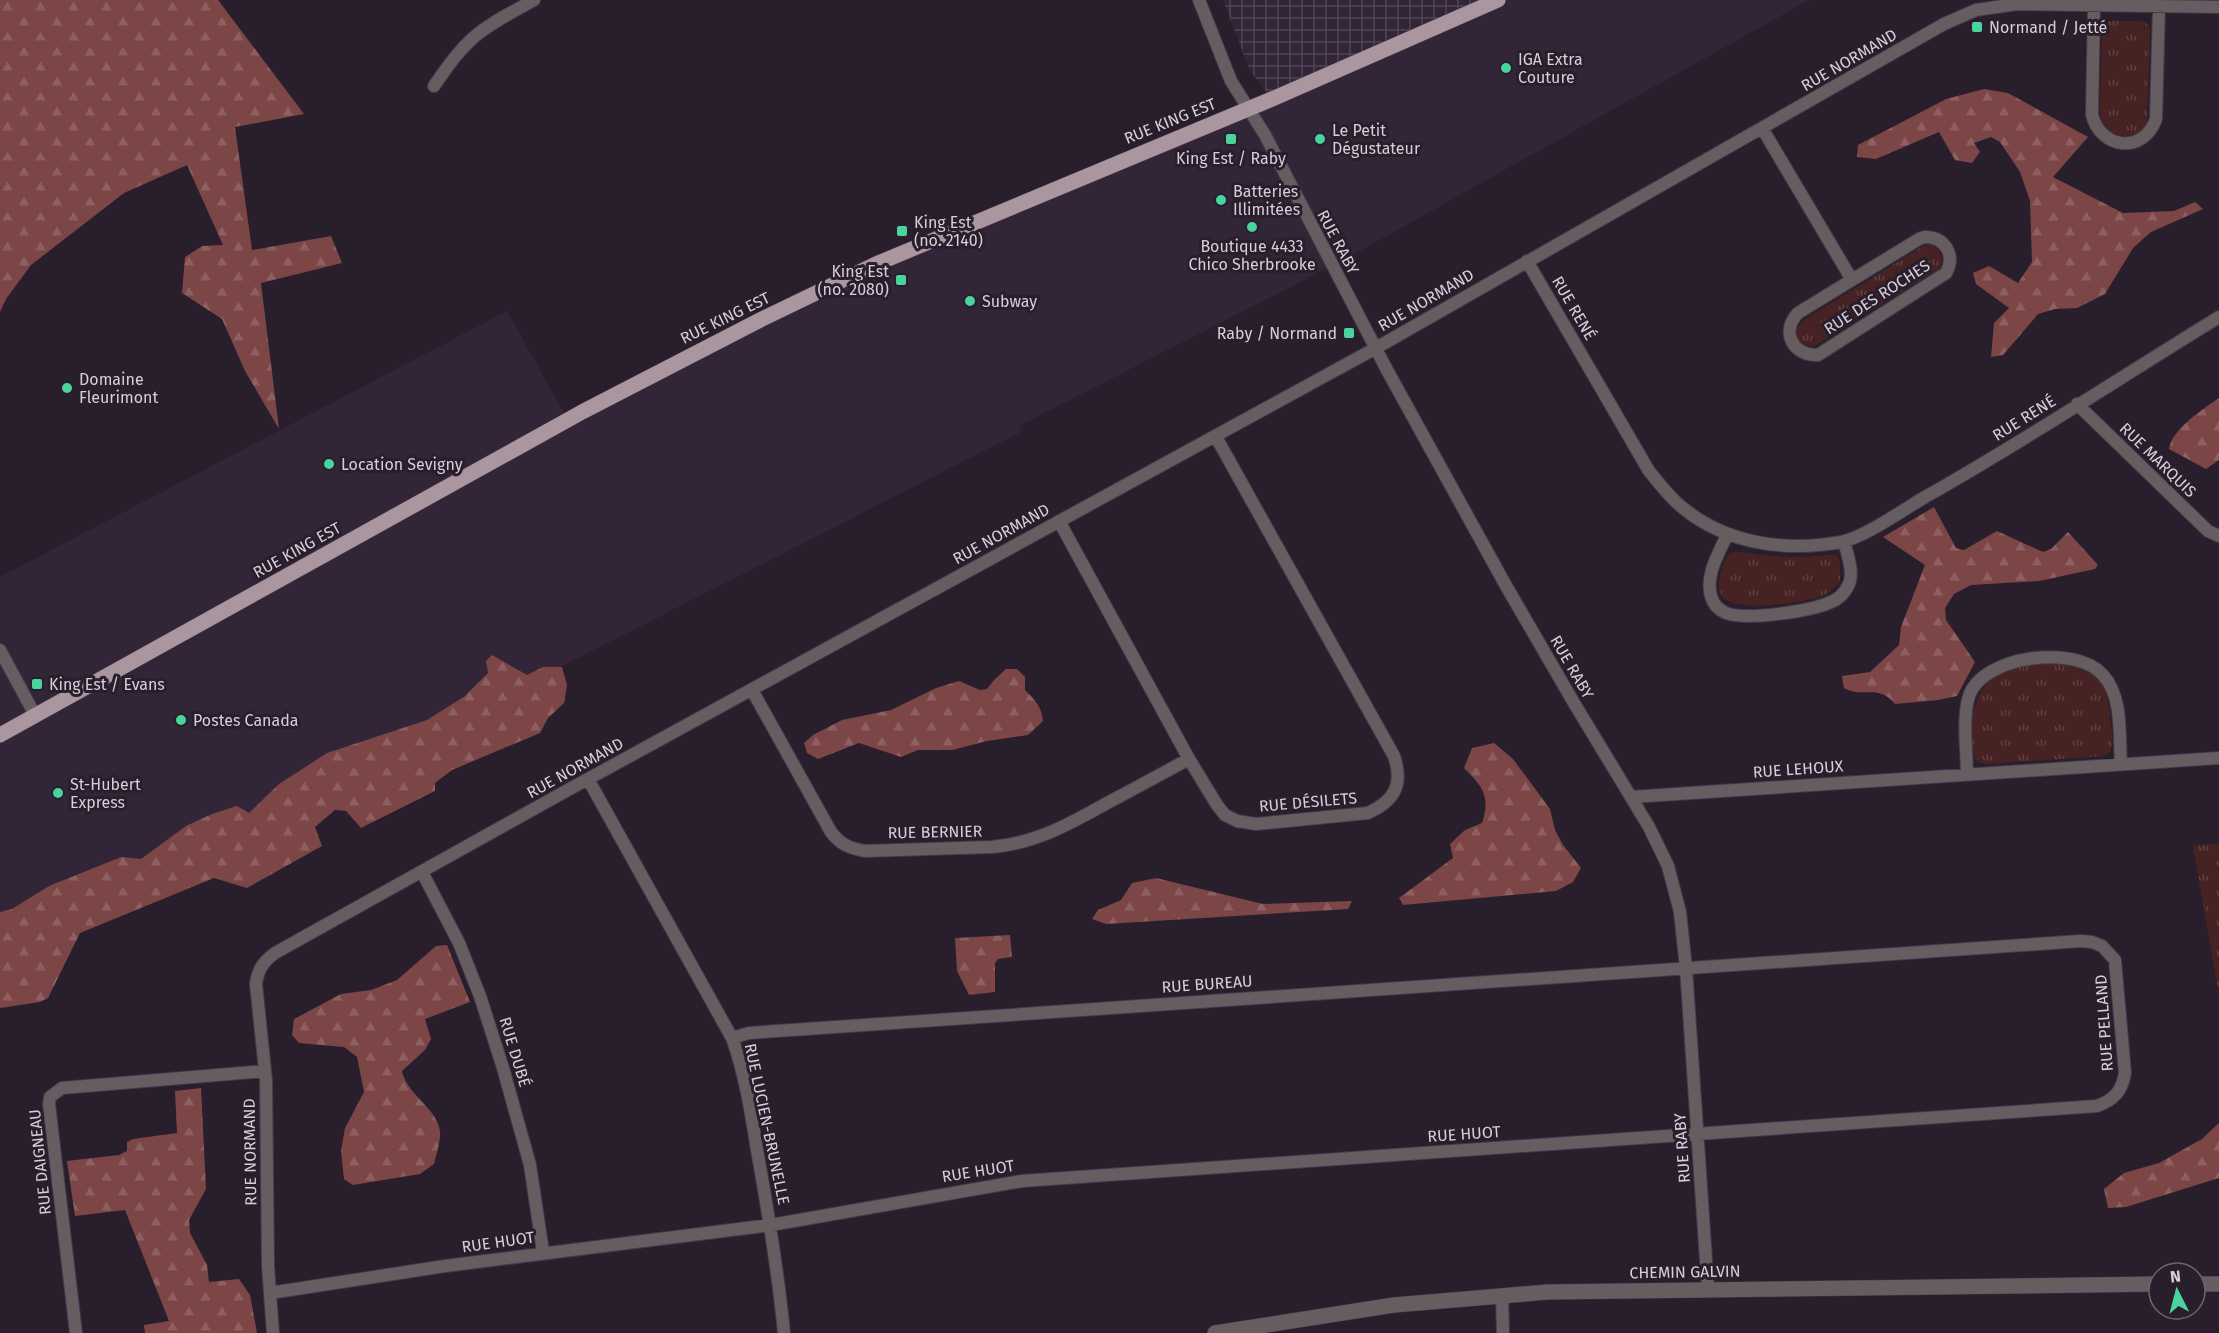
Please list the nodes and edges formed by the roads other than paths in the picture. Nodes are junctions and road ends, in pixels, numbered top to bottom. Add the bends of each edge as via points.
1 (534, 0) edge
2 (1199, 0) edge
3 (1498, 0) edge
4 (1987, 4) edge
5 (2094, 5) junction
6 (2159, 6) junction
7 (2219, 7) edge
8 (434, 86) dead end
9 (1247, 109) junction
10 (1762, 128) junction
11 (1527, 261) junction
12 (1852, 280) junction
13 (2219, 317) edge
14 (1376, 348) junction
15 (2077, 404) junction
16 (1216, 436) junction
17 (1059, 521) junction
18 (1727, 535) junction
19 (2219, 537) edge
20 (1844, 541) junction
21 (0, 650) edge
22 (752, 690) junction
23 (35, 715) junction
24 (0, 735) edge
25 (2219, 758) edge
26 (1188, 759) junction
27 (2121, 764) junction
28 (1967, 775) junction
29 (588, 779) junction
30 (1631, 797) junction
31 (422, 872) junction
32 (1686, 968) junction
33 (732, 1038) junction
34 (265, 1071) junction
35 (1697, 1134) junction
36 (771, 1225) junction
37 (543, 1252) junction
38 (2147, 1284) edge
39 (1708, 1289) junction
40 (270, 1293) junction
41 (1502, 1295) junction
42 (76, 1333) edge
43 (273, 1333) edge
44 (784, 1333) edge
45 (1215, 1333) edge
46 (1503, 1333) edge

1 - 8 street via 473,38
2 - 9 street, RUE RABY via 1231,81
3 - 9 main road, RUE KING EST
4 - 5 street, RUE NORMAND
4 - 10 street, RUE NORMAND via 1944,24
5 - 6 street, RUE NORMAND
5 - 6 street via 2092,115 2103,135 2123,143 2147,135 2156,119
6 - 7 street, RUE NORMAND
9 - 14 street, RUE RABY
9 - 23 main road, RUE KING EST via 876,264 752,324 582,412
10 - 11 street, RUE NORMAND
10 - 12 street, RUE DES ROCHES
11 - 14 street, RUE NORMAND
11 - 18 street, RUE RENÉ via 1649,471 1682,508
12 - 12 street, RUE DES ROCHES via 1793,318 1789,337 1797,349 1818,355 1946,273 1950,254 1937,239 1919,239
13 - 15 street, RUE RENÉ
14 - 16 street, RUE NORMAND
14 - 30 street, RUE RABY via 1505,584
15 - 19 street, RUE MARQUIS via 2208,531
15 - 20 street, RUE RENÉ via 1953,481
16 - 17 street, RUE NORMAND
16 - 26 street, RUE DÉSILETS via 1386,738 1399,770 1393,794 1368,813 1256,824 1225,815
17 - 22 street, RUE NORMAND
17 - 26 street, RUE DÉSILETS
18 - 20 street, RUE RENÉ via 1782,546
18 - 20 street via 1711,571 1712,598 1717,608 1727,614 1752,616 1815,608 1843,595 1851,575
21 - 23 street
22 - 26 street, RUE BERNIER via 831,832 849,848 1010,846 1073,822
22 - 29 street, RUE NORMAND
23 - 24 main road, RUE KING EST
25 - 27 street, RUE LEHOUX
27 - 28 street, RUE LEHOUX
27 - 28 street via 2117,705 2103,674 2090,664 2053,657 2008,663 1978,681 1966,710
28 - 30 street, RUE LEHOUX
29 - 31 street, RUE NORMAND
29 - 33 street, RUE LUCIEN-BRUNELLE
30 - 32 street, RUE RABY via 1660,847 1672,878
31 - 34 street, RUE NORMAND via 263,962 256,984
31 - 37 street, RUE DUBÉ via 459,943 503,1068 530,1165
32 - 33 street, RUE BUREAU via 748,1033
32 - 35 street, RUE RABY
32 - 35 street, RUE PELLAND via 2092,942 2102,946 2115,960 2126,1073 2118,1094 2097,1106
33 - 36 street, RUE LUCIEN-BRUNELLE via 747,1091
34 - 40 street, RUE NORMAND
34 - 42 street, RUE DAIGNEAU via 62,1088 50,1097
35 - 36 street, RUE HUOT via 1022,1180
35 - 39 street, RUE RABY
36 - 37 street, RUE HUOT
36 - 44 street, RUE LUCIEN-BRUNELLE
37 - 40 street, RUE HUOT
38 - 39 street, CHEMIN GALVIN
39 - 41 street, CHEMIN GALVIN
40 - 43 street, RUE NORMAND
41 - 45 street, CHEMIN GALVIN via 1394,1305
41 - 46 street

